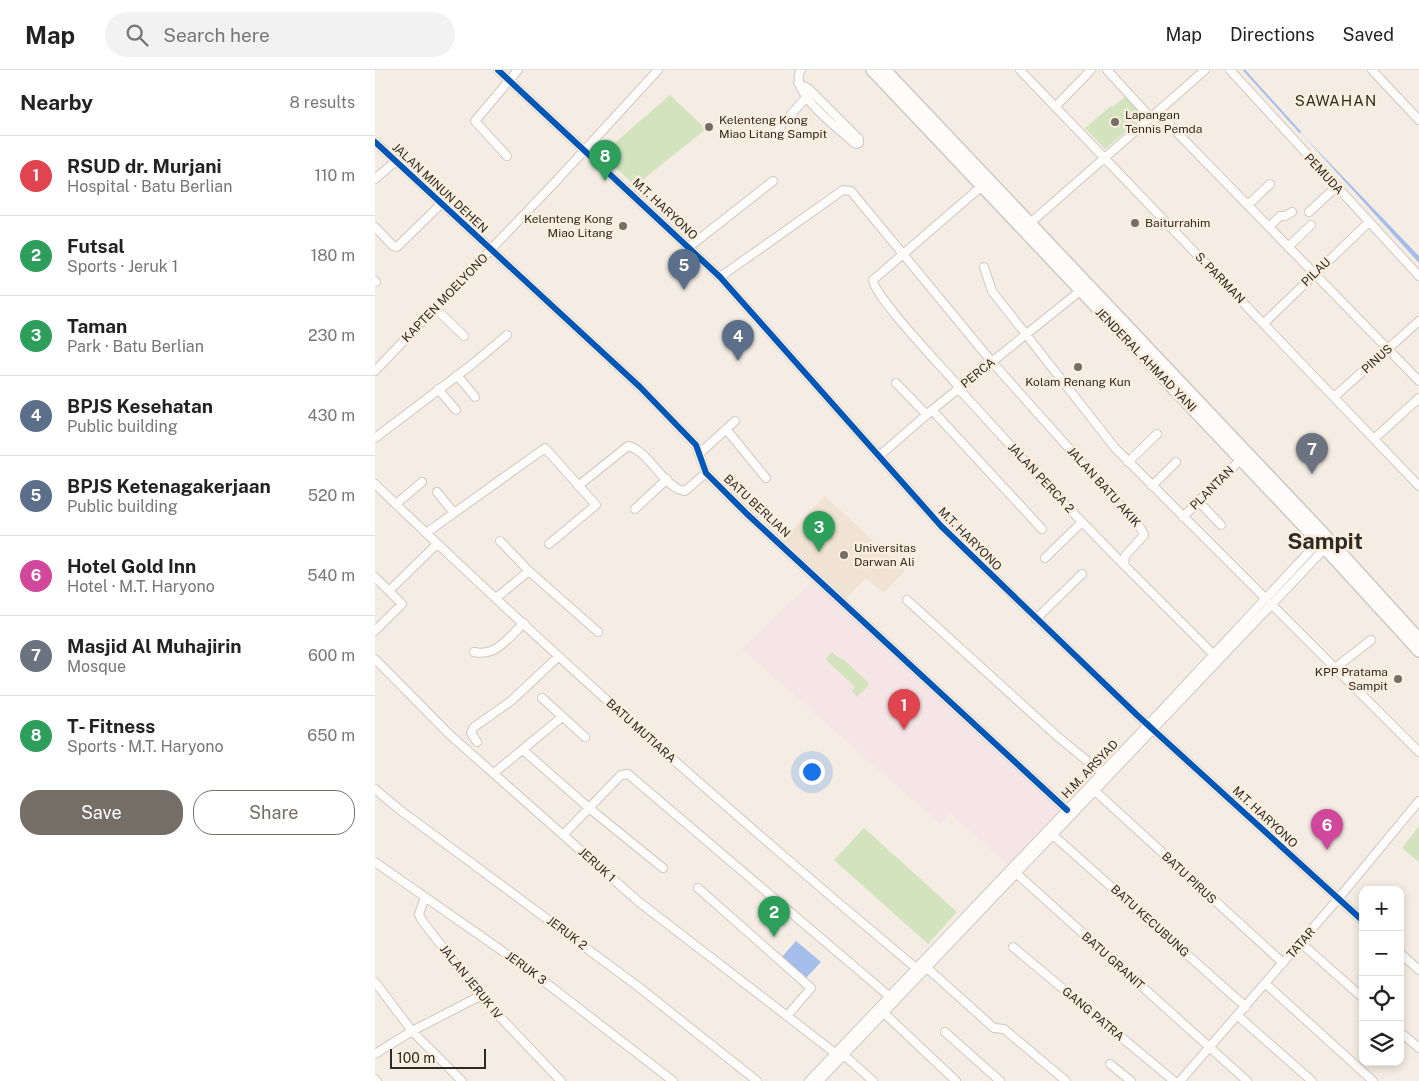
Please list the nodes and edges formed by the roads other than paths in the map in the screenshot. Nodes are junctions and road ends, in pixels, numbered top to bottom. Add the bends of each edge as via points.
1 (498, 70) edge
2 (518, 70) edge
3 (658, 70) edge
4 (801, 70) edge
5 (872, 70) edge
6 (885, 70) edge
7 (1020, 70) edge
8 (1091, 70) edge
9 (1107, 70) edge
10 (1205, 70) edge
11 (1229, 70) edge
12 (1373, 70) edge
13 (509, 80) junction
14 (808, 95) junction
15 (1055, 106) junction
16 (1157, 112) junction
17 (1150, 117) junction
18 (1419, 120) edge
19 (774, 134) dead end
20 (375, 142) edge
21 (585, 150) junction
22 (507, 156) dead end
23 (1103, 157) junction
24 (396, 161) junction
25 (375, 179) edge
26 (773, 181) dead end
27 (1270, 184) dead end
28 (982, 186) junction
29 (1336, 187) junction
30 (441, 204) junction
31 (1248, 205) junction
32 (1292, 212) dead end
33 (1309, 212) dead end
34 (1369, 222) junction
35 (1029, 224) junction
36 (1311, 225) dead end
37 (375, 227) edge
38 (1269, 227) junction
39 (689, 247) junction
40 (1289, 247) junction
41 (490, 250) junction
42 (904, 254) junction
43 (984, 267) dead end
44 (1314, 273) junction
45 (1419, 276) edge
46 (720, 277) junction
47 (1081, 291) junction
48 (435, 308) junction
49 (1419, 321) edge
50 (1264, 324) junction
51 (1028, 334) junction
52 (507, 335) dead end
53 (464, 336) dead end
54 (1136, 344) junction
55 (1388, 349) junction
56 (992, 362) junction
57 (375, 372) edge
58 (457, 375) junction
59 (1419, 381) edge
60 (896, 383) dead end
61 (959, 388) junction
62 (438, 389) junction
63 (1334, 396) junction
64 (475, 397) dead end
65 (1419, 398) edge
66 (456, 410) dead end
67 (929, 413) junction
68 (735, 421) dead end
69 (726, 429) junction
70 (1157, 434) dead end
71 (375, 438) edge
72 (1375, 439) junction
73 (1235, 448) junction
74 (701, 454) junction
75 (878, 457) junction
76 (1241, 460) junction
77 (1128, 462) junction
78 (1175, 462) dead end
79 (706, 473) junction
80 (766, 478) dead end
81 (667, 479) junction
82 (422, 482) dead end
83 (375, 484) edge
84 (579, 486) junction
85 (1152, 486) junction
86 (1419, 486) edge
87 (437, 492) dead end
88 (1198, 501) junction
89 (396, 504) junction
90 (635, 509) dead end
91 (454, 514) junction
92 (1183, 517) junction
93 (1082, 522) junction
94 (1221, 525) dead end
95 (1042, 530) dead end
96 (426, 533) junction
97 (500, 541) dead end
98 (1325, 542) junction
99 (437, 544) junction
100 (549, 544) dead end
101 (1045, 558) dead end
102 (1124, 565) junction
103 (529, 571) junction
104 (1082, 574) dead end
105 (375, 577) edge
106 (393, 588) dead end
107 (497, 598) junction
108 (1266, 599) junction
109 (907, 600) dead end
110 (1272, 605) junction
111 (1036, 619) junction
112 (524, 623) junction
113 (375, 631) edge
114 (598, 632) dead end
115 (1419, 639) edge
116 (1371, 640) dead end
117 (1228, 646) junction
118 (1419, 651) edge
119 (474, 652) dead end
120 (1214, 655) junction
121 (559, 656) junction
122 (375, 659) edge
123 (1335, 668) junction
124 (542, 698) dead end
125 (562, 717) junction
126 (1147, 724) junction
127 (1154, 730) junction
128 (585, 737) dead end
129 (477, 742) dead end
130 (523, 750) junction
131 (1419, 752) edge
132 (1102, 773) junction
133 (494, 774) junction
134 (375, 788) edge
135 (1095, 791) junction
136 (1419, 801) edge
137 (589, 808) junction
138 (1067, 810) junction
139 (563, 835) junction
140 (1053, 835) junction
141 (375, 862) edge
142 (663, 868) dead end
143 (1016, 874) junction
144 (698, 888) dead end
145 (425, 897) junction
146 (1338, 899) junction
147 (1359, 917) edge
148 (1301, 943) junction
149 (1013, 946) dead end
150 (1404, 957) edge
151 (1283, 963) junction
152 (926, 967) junction
153 (916, 968) junction
154 (1419, 970) edge
155 (375, 982) edge
156 (1266, 984) junction
157 (1359, 994) edge
158 (479, 996) junction
159 (889, 996) junction
160 (1246, 1007) junction
161 (884, 1014) junction
162 (787, 1016) junction
163 (1238, 1016) junction
164 (412, 1031) junction
165 (945, 1032) dead end
166 (1404, 1035) edge
167 (1209, 1048) junction
168 (1419, 1048) edge
169 (835, 1053) junction
170 (375, 1054) edge
171 (844, 1055) junction
172 (1110, 1064) dead end
173 (462, 1081) edge
174 (561, 1081) edge
175 (673, 1081) edge
176 (757, 1081) edge
177 (809, 1081) edge
178 (819, 1081) edge
179 (873, 1081) edge
180 (956, 1081) edge
181 (1000, 1081) edge
182 (1067, 1081) edge
183 (1131, 1081) edge
184 (1173, 1081) edge
185 (1180, 1081) edge
186 (1247, 1081) edge
187 (1312, 1081) edge
188 (1373, 1081) edge

1 - 13 street, M.T. HARYONO
2 - 13 street
3 - 21 street, KAPTEN MOELYONO
4 - 14 street via 798,83
5 - 28 highway, JENDERAL AHMAD YANI
6 - 35 highway, JENDERAL AHMAD YANI
7 - 15 street, S. PARMAN
8 - 15 street
9 - 17 street
10 - 16 street
11 - 29 street, PEMUDA
12 - 18 street
13 - 21 street, M.T. HARYONO
13 - 22 street via 475,121
14 - 14 street via 859,139 859,143 852,141
14 - 19 street
15 - 23 street, S. PARMAN
16 - 17 street
16 - 31 street
17 - 23 street
20 - 24 street, JALAN MINUN DEHEN
21 - 39 street, M.T. HARYONO
21 - 41 street, KAPTEN MOELYONO
23 - 35 street
23 - 50 street, S. PARMAN
24 - 25 street
24 - 30 street, JALAN MINUN DEHEN
26 - 39 street
27 - 31 street
28 - 42 street
28 - 47 highway, JENDERAL AHMAD YANI
29 - 33 street
29 - 34 street, PEMUDA
30 - 37 street via 397,247
30 - 41 street, JALAN MINUN DEHEN
31 - 38 street
32 - 38 street via 1280,216
34 - 44 street, PILAU
34 - 45 street, PEMUDA
35 - 54 highway, JENDERAL AHMAD YANI
36 - 40 street
38 - 40 street
39 - 46 street, M.T. HARYONO
40 - 44 street
41 - 48 street, KAPTEN MOELYONO
41 - 74 street, BATU BERLIAN via 610,358 696,445
42 - 46 street via 856,195 847,189
42 - 56 street
42 - 61 street, JALAN PERCA 2 via 877,276 873,284 910,333
43 - 51 street via 992,290
44 - 50 street, PILAU
44 - 55 street
46 - 75 street, M.T. HARYONO
47 - 51 street, PERCA
47 - 54 highway, JENDERAL AHMAD YANI
48 - 53 street
48 - 57 street, KAPTEN MOELYONO
49 - 55 street, PINUS
50 - 63 street, S. PARMAN
51 - 56 street, PERCA
51 - 77 street
52 - 58 street
54 - 73 highway, JENDERAL AHMAD YANI
55 - 59 street
55 - 63 street, PINUS
56 - 61 street, PERCA
56 - 102 street, JALAN BATU AKIK via 1144,533 1125,556
58 - 62 street
58 - 64 street
60 - 67 street
61 - 67 street, PERCA
61 - 93 street, JALAN PERCA 2
62 - 66 street
62 - 71 street
63 - 72 street, S. PARMAN
65 - 72 street
67 - 75 street, PERCA
67 - 95 street
68 - 69 street
69 - 74 street
69 - 80 street
70 - 77 street
72 - 86 street, S. PARMAN
73 - 76 highway, JENDERAL AHMAD YANI
73 - 98 highway, JENDERAL AHMAD YANI
74 - 79 street, BATU BERLIAN
75 - 111 street, M.T. HARYONO via 935,520
76 - 88 street, PLANTAN
76 - 98 highway, JENDERAL AHMAD YANI
77 - 85 street
78 - 85 street
79 - 81 street via 685,491
79 - 138 street, BATU BERLIAN
81 - 84 street via 639,451 628,446
81 - 90 street
82 - 89 street
83 - 89 street, BATU MUTIARA
84 - 91 street via 545,448
84 - 100 street via 595,502 595,507
85 - 92 street
87 - 91 street
88 - 92 street, PLANTAN
88 - 94 street
89 - 96 street, BATU MUTIARA
91 - 96 street
92 - 108 street
93 - 101 street
93 - 102 street, JALAN PERCA 2
96 - 99 street, BATU MUTIARA
97 - 103 street
98 - 108 street, H.M. ARSYAD
98 - 110 street, H.M. ARSYAD
98 - 115 highway, JENDERAL AHMAD YANI
98 - 118 highway, JENDERAL AHMAD YANI
99 - 106 street
99 - 107 street, BATU MUTIARA
102 - 120 street
103 - 107 street
103 - 114 street
104 - 111 street
105 - 113 street via 403,604
107 - 112 street, BATU MUTIARA
108 - 117 street, H.M. ARSYAD
109 - 132 street
110 - 117 street, H.M. ARSYAD
110 - 123 street
111 - 126 street, M.T. HARYONO
112 - 119 street via 493,652
112 - 121 street, BATU MUTIARA
116 - 123 street
117 - 120 street, H.M. ARSYAD
117 - 127 street, H.M. ARSYAD
120 - 126 street, H.M. ARSYAD
121 - 129 street via 511,701 475,727 471,733
121 - 153 street, BATU MUTIARA via 720,803
122 - 133 street, JERUK 1
123 - 131 street
124 - 125 street
125 - 128 street
125 - 130 street
126 - 127 street, M.T. HARYONO
126 - 132 street, H.M. ARSYAD
127 - 135 street, H.M. ARSYAD
127 - 146 street, M.T. HARYONO
130 - 133 street
130 - 137 street
132 - 138 street, H.M. ARSYAD
133 - 139 street, JERUK 1
134 - 176 street, JERUK 2 via 400,810 635,984
135 - 140 street, H.M. ARSYAD
135 - 151 street, BATU PIRUS
136 - 146 street, TATAR
137 - 139 street
137 - 142 street
137 - 159 street via 621,775 629,774
138 - 153 street, H.M. ARSYAD
139 - 162 street, JERUK 1 via 649,911
140 - 143 street, H.M. ARSYAD
140 - 160 street, BATU KECUBUNG
141 - 145 street, JERUK 3
143 - 152 street, H.M. ARSYAD
143 - 167 street, BATU GRANIT
144 - 162 street via 811,988
145 - 158 street, JALAN JERUK IV via 419,914 421,919
145 - 175 street, JERUK 3 via 528,969
146 - 147 street, M.T. HARYONO
146 - 148 street, TATAR
148 - 151 street, TATAR
148 - 157 street
149 - 184 street, GANG PATRA
150 - 154 street
151 - 156 street, TATAR
152 - 161 street, H.M. ARSYAD
152 - 182 street via 994,1028 1004,1029
153 - 159 street, H.M. ARSYAD
155 - 164 street
156 - 160 street, TATAR
156 - 188 street
158 - 164 street
158 - 174 street, JALAN JERUK IV
159 - 169 street, H.M. ARSYAD
160 - 163 street, TATAR
161 - 171 street, H.M. ARSYAD
161 - 180 street
162 - 169 street, JERUK 1
163 - 167 street, TATAR
163 - 187 street
164 - 170 street
164 - 173 street
165 - 181 street
166 - 168 street
167 - 185 street, TATAR
167 - 186 street, BATU GRANIT
169 - 177 street, H.M. ARSYAD
171 - 178 street, H.M. ARSYAD
171 - 179 street
172 - 183 street

